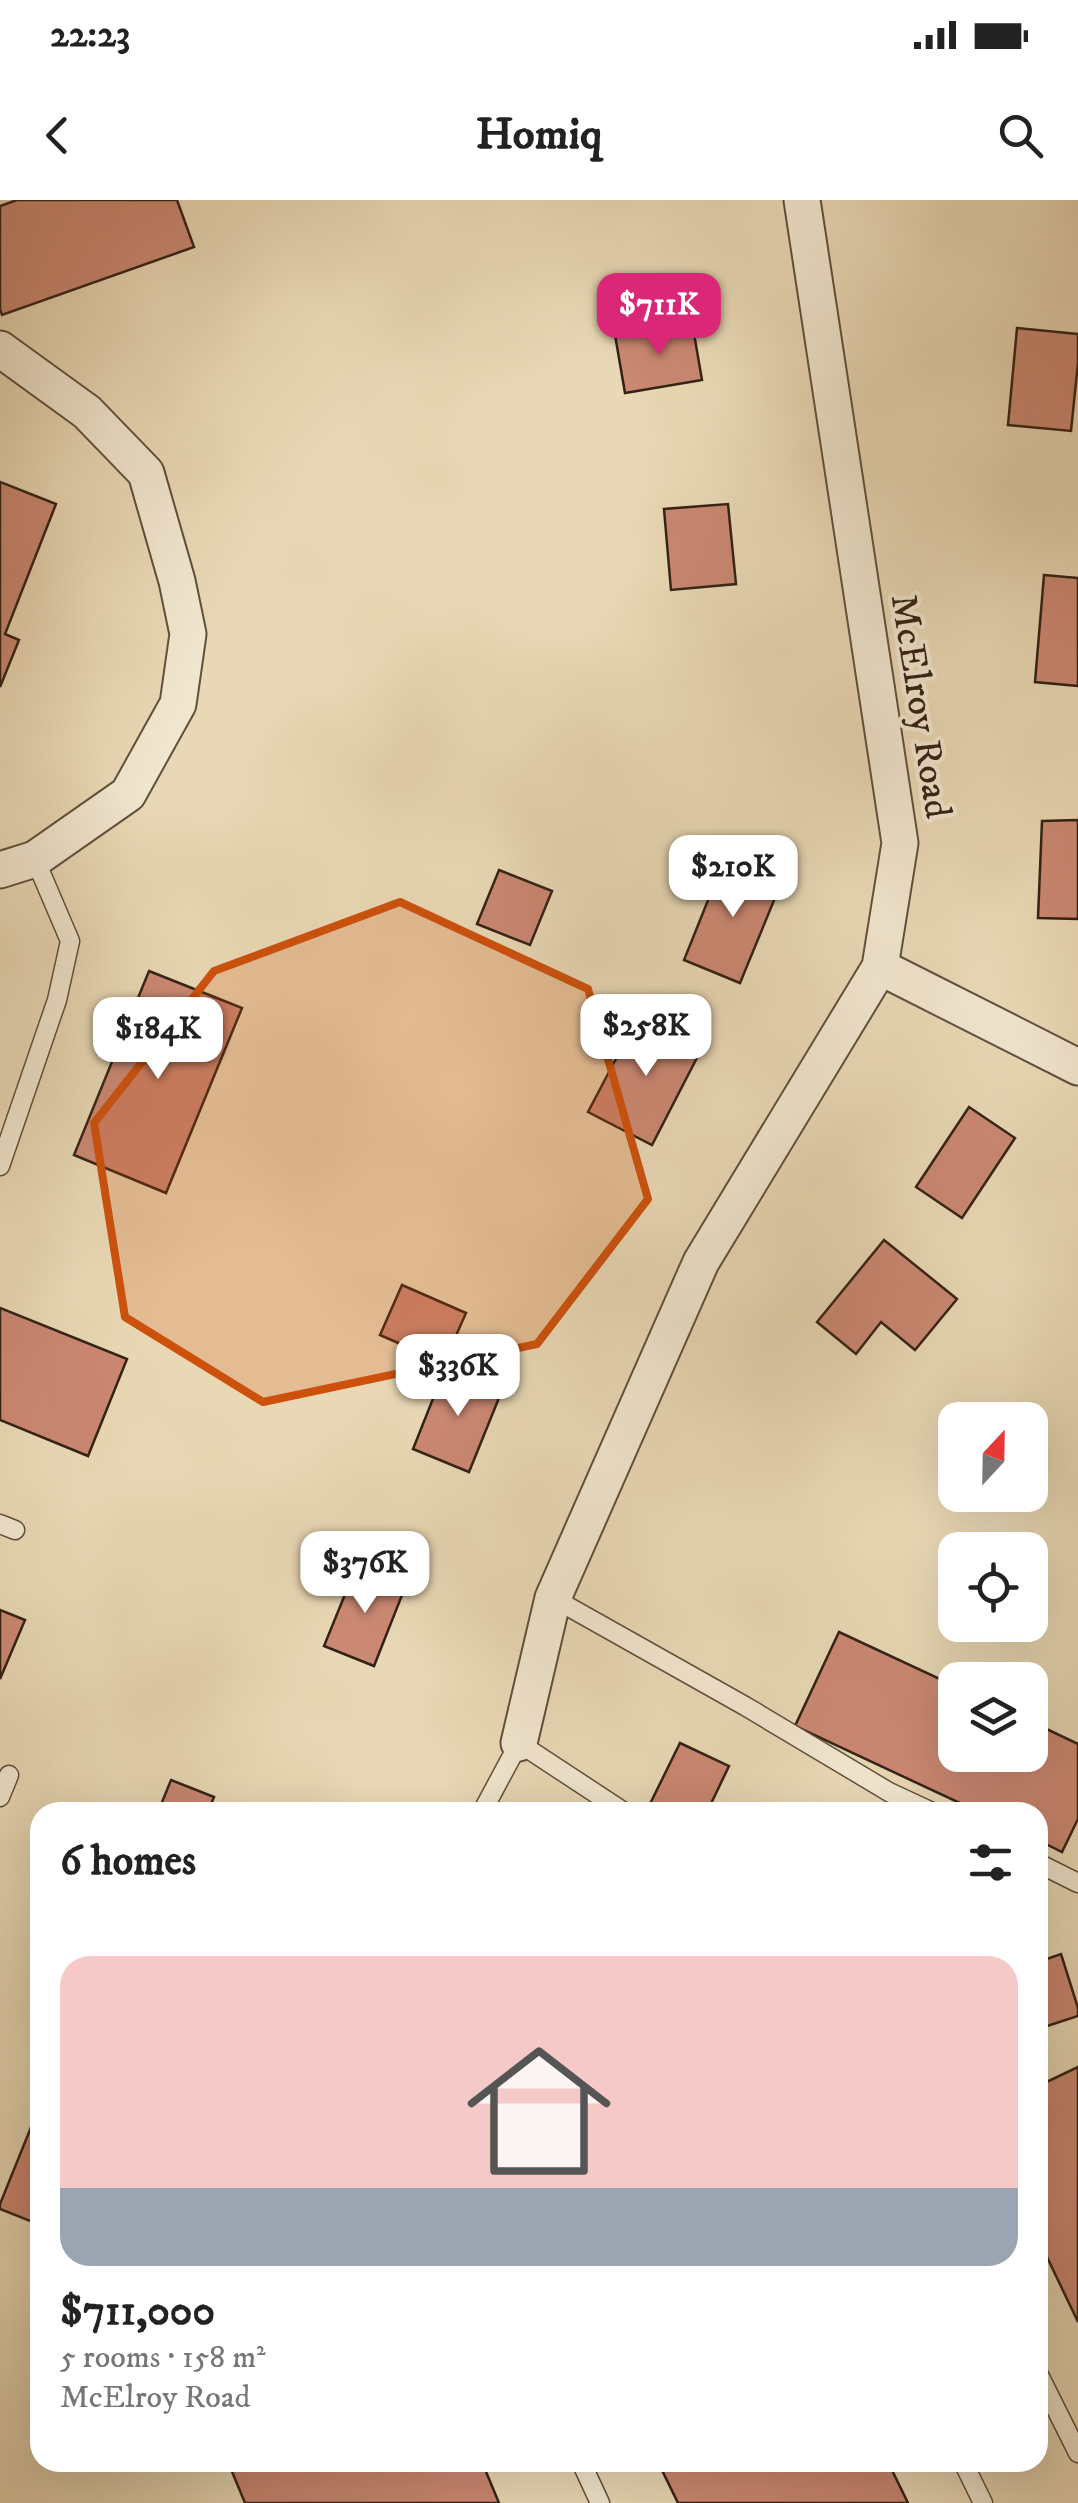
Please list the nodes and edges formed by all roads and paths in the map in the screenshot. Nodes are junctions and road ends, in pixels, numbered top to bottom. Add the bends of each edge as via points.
1 (802, 200) edge
2 (0, 349) edge
3 (35, 859) junction
4 (0, 870) edge
5 (880, 967) junction
6 (1078, 1067) edge
7 (0, 1166) edge
8 (553, 1598) junction
9 (519, 1742) junction
10 (9, 1775) dead end
11 (0, 1797) edge
12 (487, 1802) edge
13 (609, 1802) edge
14 (910, 1802) edge
15 (1048, 1868) edge
16 (1078, 1883) edge
17 (1048, 2393) edge
18 (1078, 2453) edge
19 (586, 2472) edge
20 (968, 2472) edge
21 (600, 2503) edge
22 (983, 2503) edge

1 - 5 street, McElroy Road via 900,843
2 - 3 street via 87,412 146,473 188,634 178,704 128,794
3 - 4 street
3 - 7 lane via 70,942 58,1000
5 - 6 street
5 - 8 street, McElroy Road via 700,1262
8 - 9 street, McElroy Road
8 - 14 lane
9 - 12 lane
9 - 13 lane
10 - 11 lane
15 - 16 lane
17 - 18 lane
19 - 21 lane
20 - 22 lane

